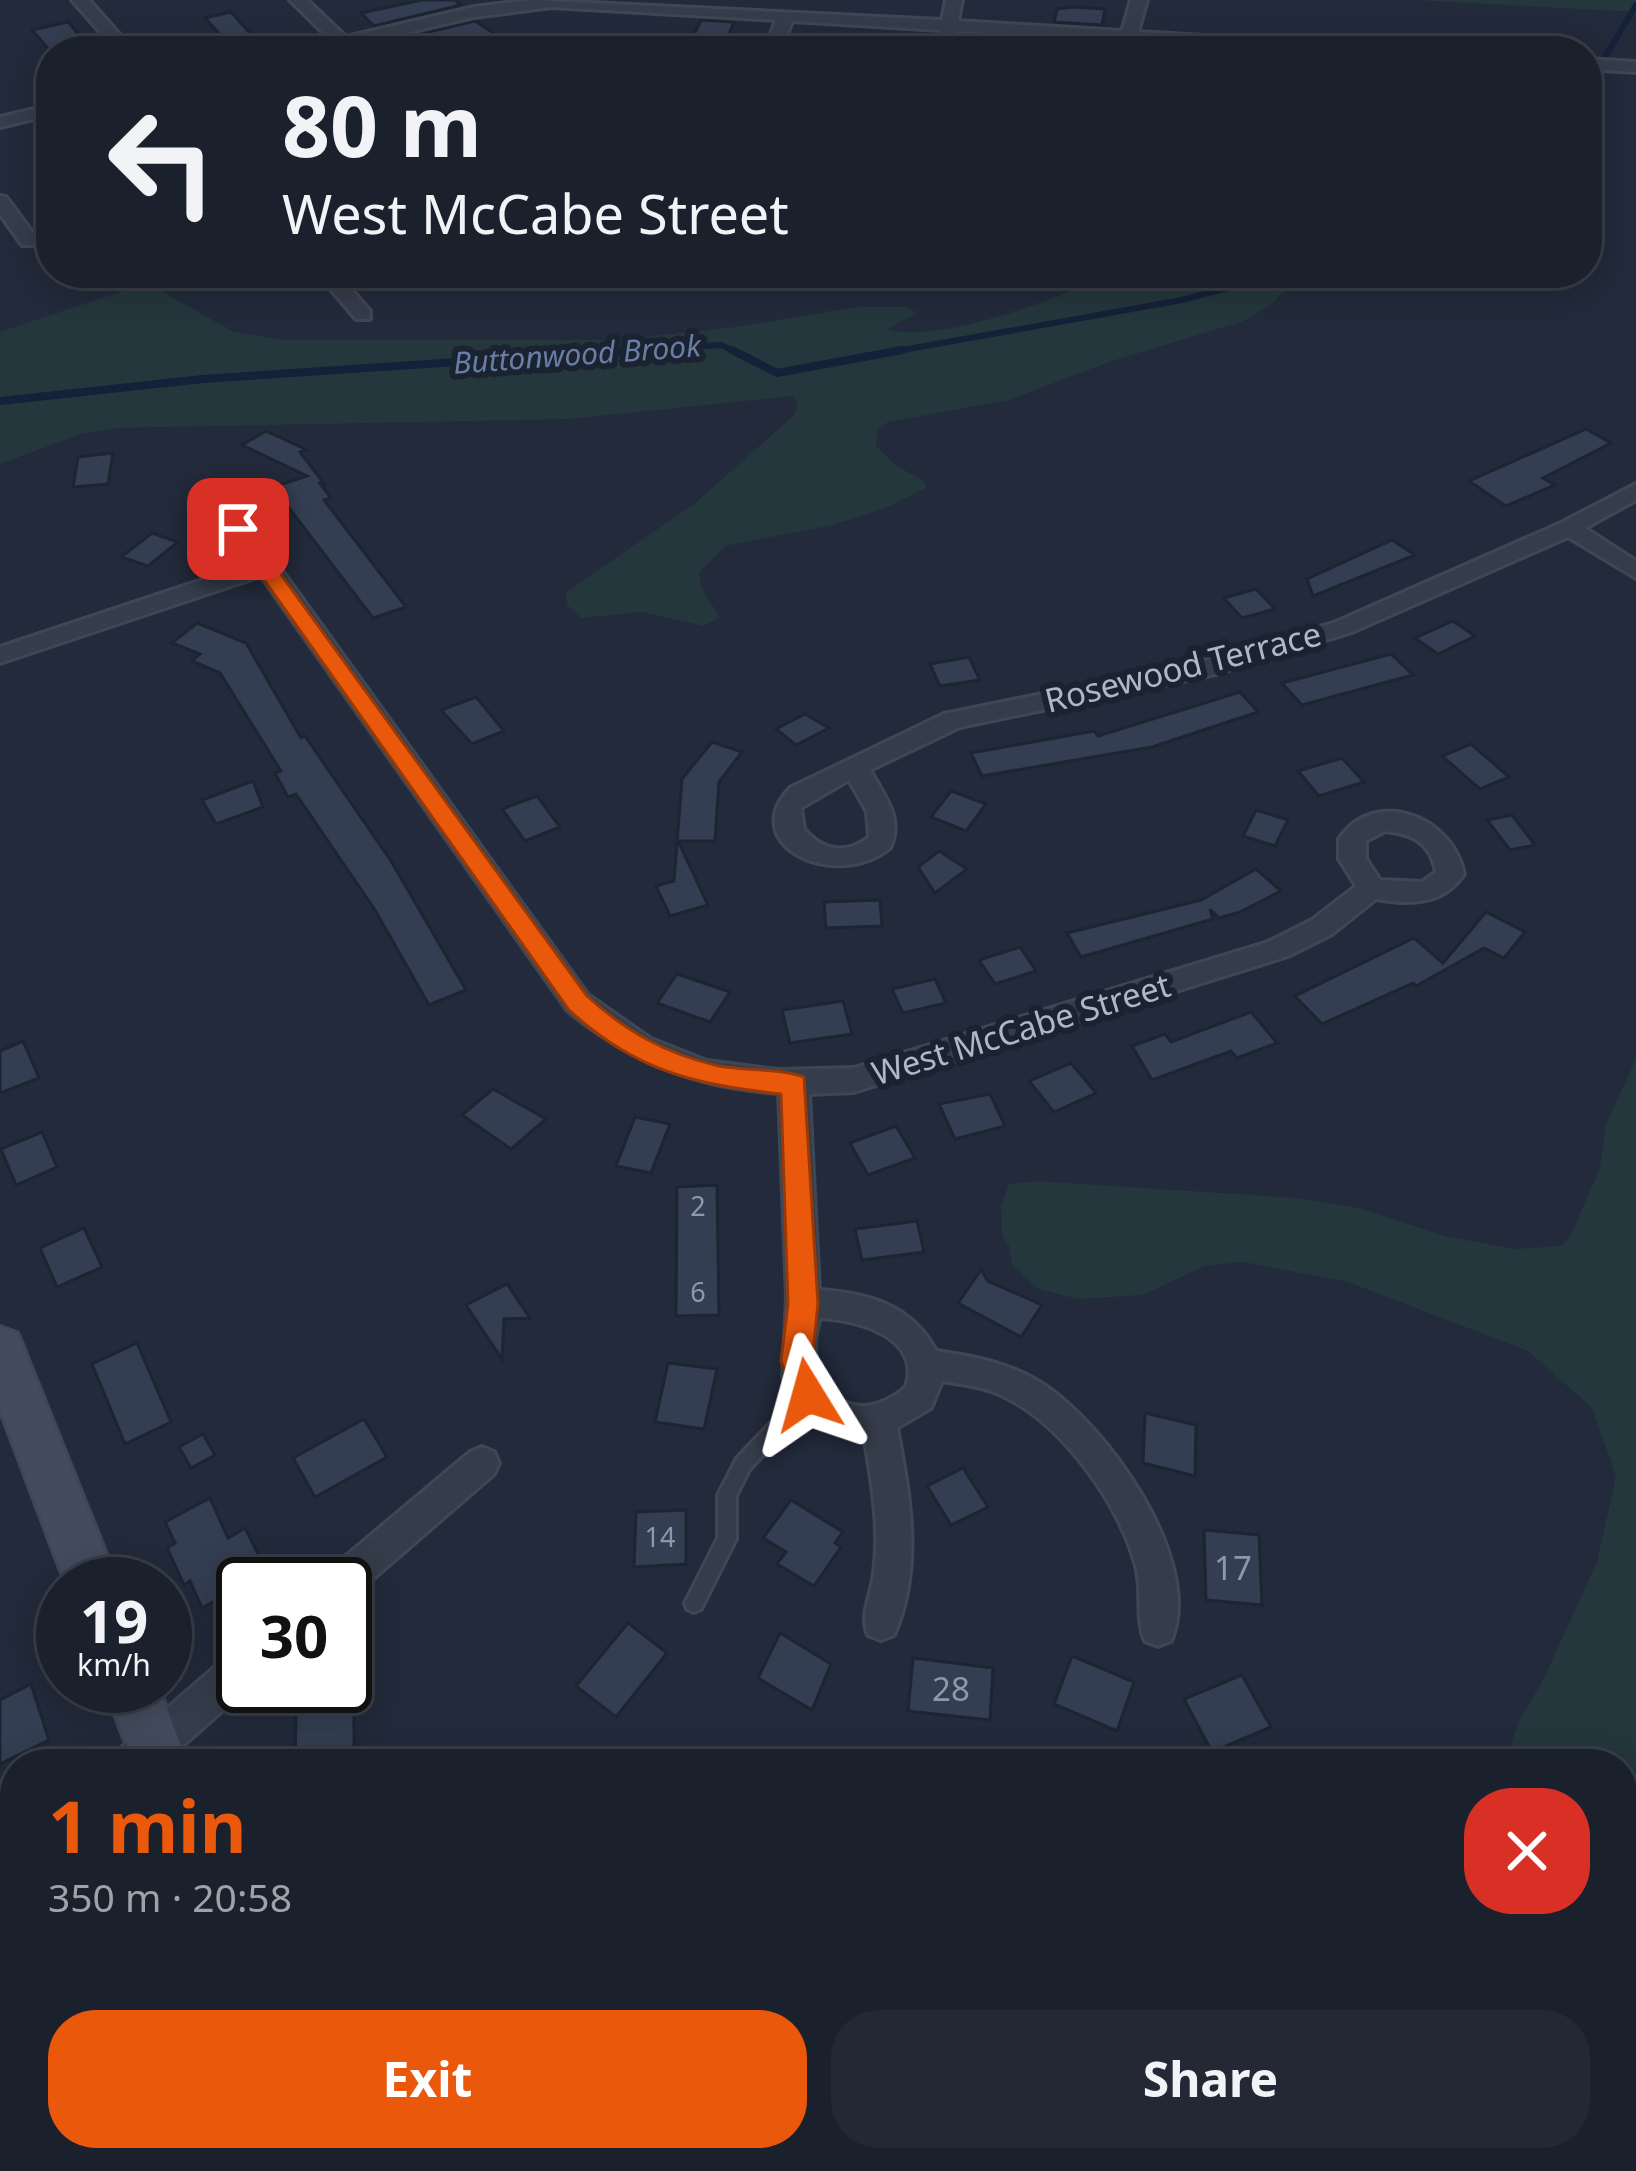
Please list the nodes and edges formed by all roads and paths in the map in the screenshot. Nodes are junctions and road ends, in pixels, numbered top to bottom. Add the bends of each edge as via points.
1 (80, 0) edge
2 (298, 0) edge
3 (954, 0) edge
4 (1139, 0) edge
5 (599, 2) edge
6 (786, 15) junction
7 (951, 26) junction
8 (112, 36) edge
9 (335, 36) edge
10 (388, 36) edge
11 (778, 36) edge
12 (948, 36) edge
13 (1130, 36) joint
14 (1602, 65) edge
15 (1636, 67) edge
16 (36, 114) edge
17 (0, 122) edge
18 (0, 201) edge
19 (29, 241) dead end
20 (340, 288) edge
21 (363, 315) dead end
22 (213, 491) dead end
23 (1636, 491) edge
24 (1569, 528) junction
25 (263, 567) junction
26 (1636, 571) edge
27 (0, 655) edge
28 (855, 767) dead end
29 (1370, 888) dead end
30 (794, 1084) junction
31 (803, 1304) junction
32 (0, 1347) edge
33 (925, 1364) junction
34 (808, 1395) junction
35 (878, 1420) junction
36 (482, 1463) dead end
37 (82, 1557) edge
38 (372, 1557) edge
39 (694, 1603) dead end
40 (881, 1622) dead end
41 (1158, 1628) dead end
42 (216, 1693) edge
43 (138, 1713) edge
44 (147, 1749) edge
45 (157, 1749) edge

1 - 8 street
2 - 9 street
3 - 7 street
4 - 13 street
5 - 6 street
5 - 10 street via 494,8
6 - 7 street
6 - 11 street
7 - 12 street
7 - 13 street
14 - 15 street
16 - 17 street
18 - 19 street
20 - 21 street
22 - 25 street, West McCabe Street
23 - 24 street, Rosewood Terrace
24 - 26 street
24 - 28 street, Rosewood Terrace via 1288,646 953,720
25 - 27 street
25 - 30 street, West McCabe Street via 578,1003 654,1057 720,1076
29 - 30 street, West McCabe Street via 1278,949 854,1080
30 - 31 street
31 - 33 street via 843,1304 887,1319
31 - 34 street via 796,1361
32 - 37 street
33 - 35 street via 916,1399
33 - 41 street via 1010,1382 1071,1431 1138,1524 1156,1573
34 - 35 street via 845,1419
34 - 39 lane via 743,1464 727,1495 727,1538
35 - 40 street via 896,1556
36 - 38 street
42 - 45 street
43 - 44 street

